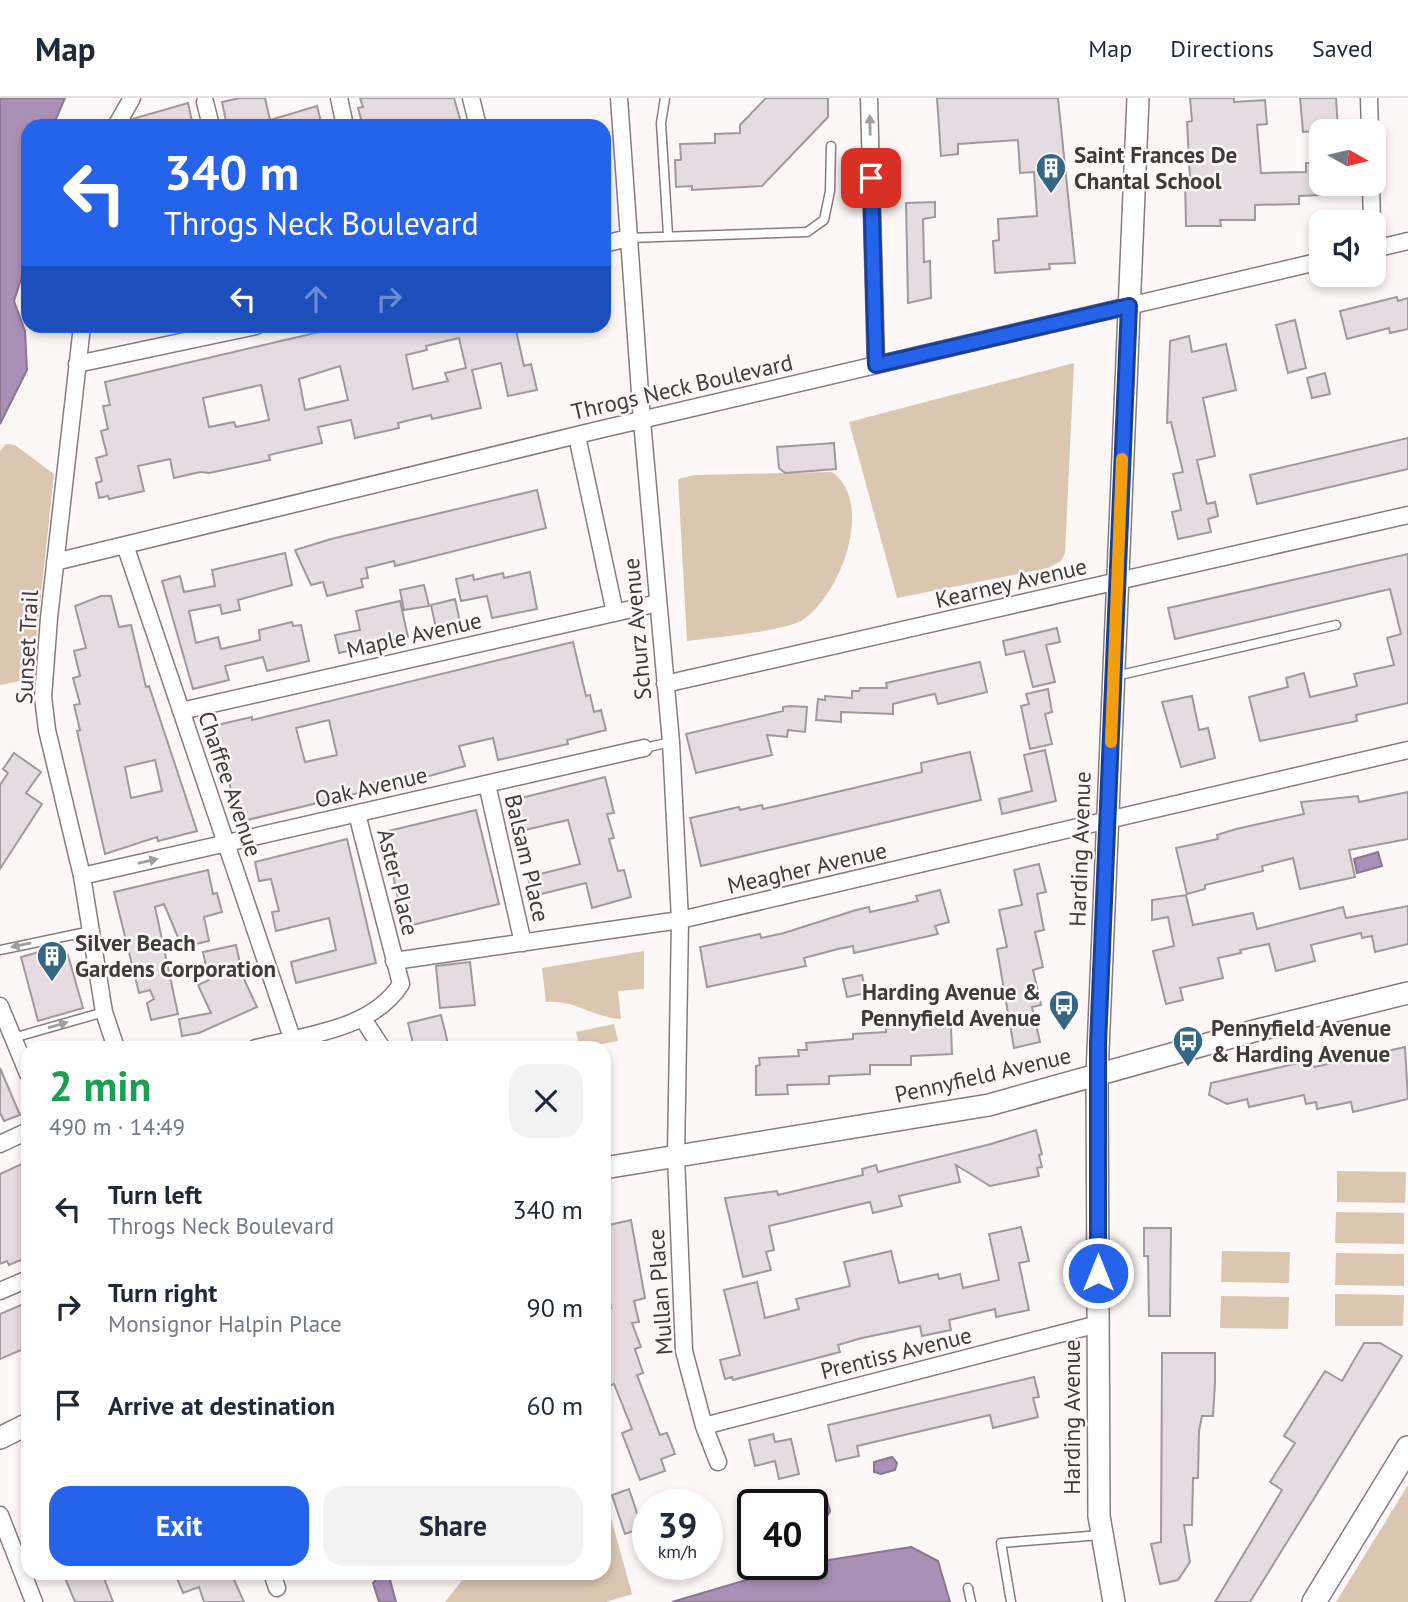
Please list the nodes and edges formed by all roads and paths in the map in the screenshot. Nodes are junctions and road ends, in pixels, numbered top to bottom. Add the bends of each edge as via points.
1 (131, 98) edge
2 (339, 98) edge
3 (471, 98) edge
4 (620, 98) edge
5 (665, 98) edge
6 (869, 98) edge
7 (1138, 98) edge
8 (1369, 98) edge
9 (205, 102) dead end
10 (120, 119) edge
11 (209, 119) edge
12 (344, 119) edge
13 (476, 119) edge
14 (1370, 119) edge
15 (831, 146) dead end
16 (668, 235) junction
17 (628, 238) junction
18 (1408, 241) edge
19 (611, 242) edge
20 (1386, 246) edge
21 (1309, 264) edge
22 (1129, 306) junction
23 (81, 333) edge
24 (223, 333) edge
25 (77, 364) junction
26 (876, 365) junction
27 (642, 421) junction
28 (577, 436) junction
29 (1408, 515) edge
30 (125, 545) junction
31 (55, 562) junction
32 (1117, 583) junction
33 (657, 603) junction
34 (615, 613) junction
35 (1336, 625) dead end
36 (1113, 677) junction
37 (665, 684) junction
38 (181, 711) junction
39 (671, 742) junction
40 (644, 748) joint
41 (1408, 750) edge
42 (487, 784) junction
43 (358, 814) junction
44 (1107, 821) junction
45 (226, 843) junction
46 (82, 876) junction
47 (680, 920) junction
48 (91, 931) junction
49 (523, 943) junction
50 (0, 950) edge
51 (394, 961) junction
52 (1408, 993) edge
53 (0, 1006) edge
54 (104, 1012) junction
55 (363, 1019) junction
56 (13, 1038) junction
57 (292, 1038) junction
58 (114, 1041) edge
59 (281, 1041) edge
60 (377, 1041) edge
61 (21, 1057) edge
62 (1097, 1075) junction
63 (21, 1134) edge
64 (0, 1144) edge
65 (676, 1156) junction
66 (611, 1167) edge
67 (21, 1282) edge
68 (0, 1292) edge
69 (1098, 1324) junction
70 (704, 1426) junction
71 (21, 1428) edge
72 (0, 1438) edge
73 (1408, 1447) edge
74 (718, 1462) dead end
75 (0, 1514) edge
76 (1101, 1535) junction
77 (21, 1568) edge
78 (26, 1580) edge
79 (968, 1588) dead end
80 (34, 1602) edge
81 (971, 1602) edge
82 (1011, 1602) edge
83 (1114, 1602) edge
84 (1314, 1602) edge

1 - 10 street
2 - 12 street
3 - 13 street
4 - 17 street, Schurz Avenue
5 - 16 lane via 661,124
26 -> 6 street
7 - 22 street, Harding Avenue
8 - 14 street
9 - 11 street
15 - 16 lane via 824,220 807,232
16 - 17 lane
17 - 19 street
17 - 27 street, Schurz Avenue
18 - 20 street
21 - 22 street, Throgs Neck Boulevard
22 - 26 street, Throgs Neck Boulevard
22 - 32 street, Harding Avenue
23 - 25 street, Sunset Trail
24 - 25 street
25 - 31 street, Sunset Trail
26 - 27 street, Throgs Neck Boulevard
27 - 28 street, Throgs Neck Boulevard
27 - 33 street, Schurz Avenue
28 - 30 street, Throgs Neck Boulevard
28 - 34 street
29 - 32 street, Kearney Avenue
30 - 31 street, Throgs Neck Boulevard
30 - 38 street, Chaffee Avenue
31 - 46 street, Sunset Trail via 43,697
32 - 36 street, Harding Avenue
32 - 37 street, Kearney Avenue
33 - 34 street, Maple Avenue
33 - 37 street, Schurz Avenue
34 - 38 street, Maple Avenue
35 - 36 lane
36 - 44 street, Harding Avenue
37 - 39 street, Schurz Avenue
38 - 45 street, Chaffee Avenue
39 - 40 lane, Oak Avenue
39 - 47 street, Schurz Avenue
40 - 42 street, Oak Avenue
41 - 44 street, Meagher Avenue
42 - 43 street, Oak Avenue
42 - 49 street, Balsam Place
43 - 45 street, Oak Avenue
43 - 51 street, Aster Place
44 - 47 street, Meagher Avenue
44 - 62 street, Harding Avenue
46 -> 45 street, Oak Avenue
45 - 57 street, Chaffee Avenue
46 - 48 street, Sunset Trail
47 - 49 street, Meagher Avenue
47 - 65 street, Schurz Avenue
48 -> 50 lane
48 - 54 street, Sunset Trail
49 - 51 street, Meagher Avenue
51 - 55 street via 401,984 380,1010
52 - 62 street, Pennyfield Avenue
53 - 56 street
56 -> 54 lane
54 - 58 street, Sunset Trail
55 - 57 street
55 - 60 street
56 - 61 street
57 - 59 street
62 - 65 street, Pennyfield Avenue via 954,1112
62 - 69 street, Harding Avenue
63 - 64 street
65 - 66 street, Pennyfield Avenue
65 - 70 street, Mullan Place via 684,1351
67 - 68 street
69 - 70 street, Prentiss Avenue
69 - 76 street, Harding Avenue
70 - 74 street, Mullan Place
71 - 72 street
73 - 84 main road
75 - 77 street
76 - 82 lane via 1001,1543
76 - 83 street, Harding Avenue
78 - 80 street
79 - 81 lane

